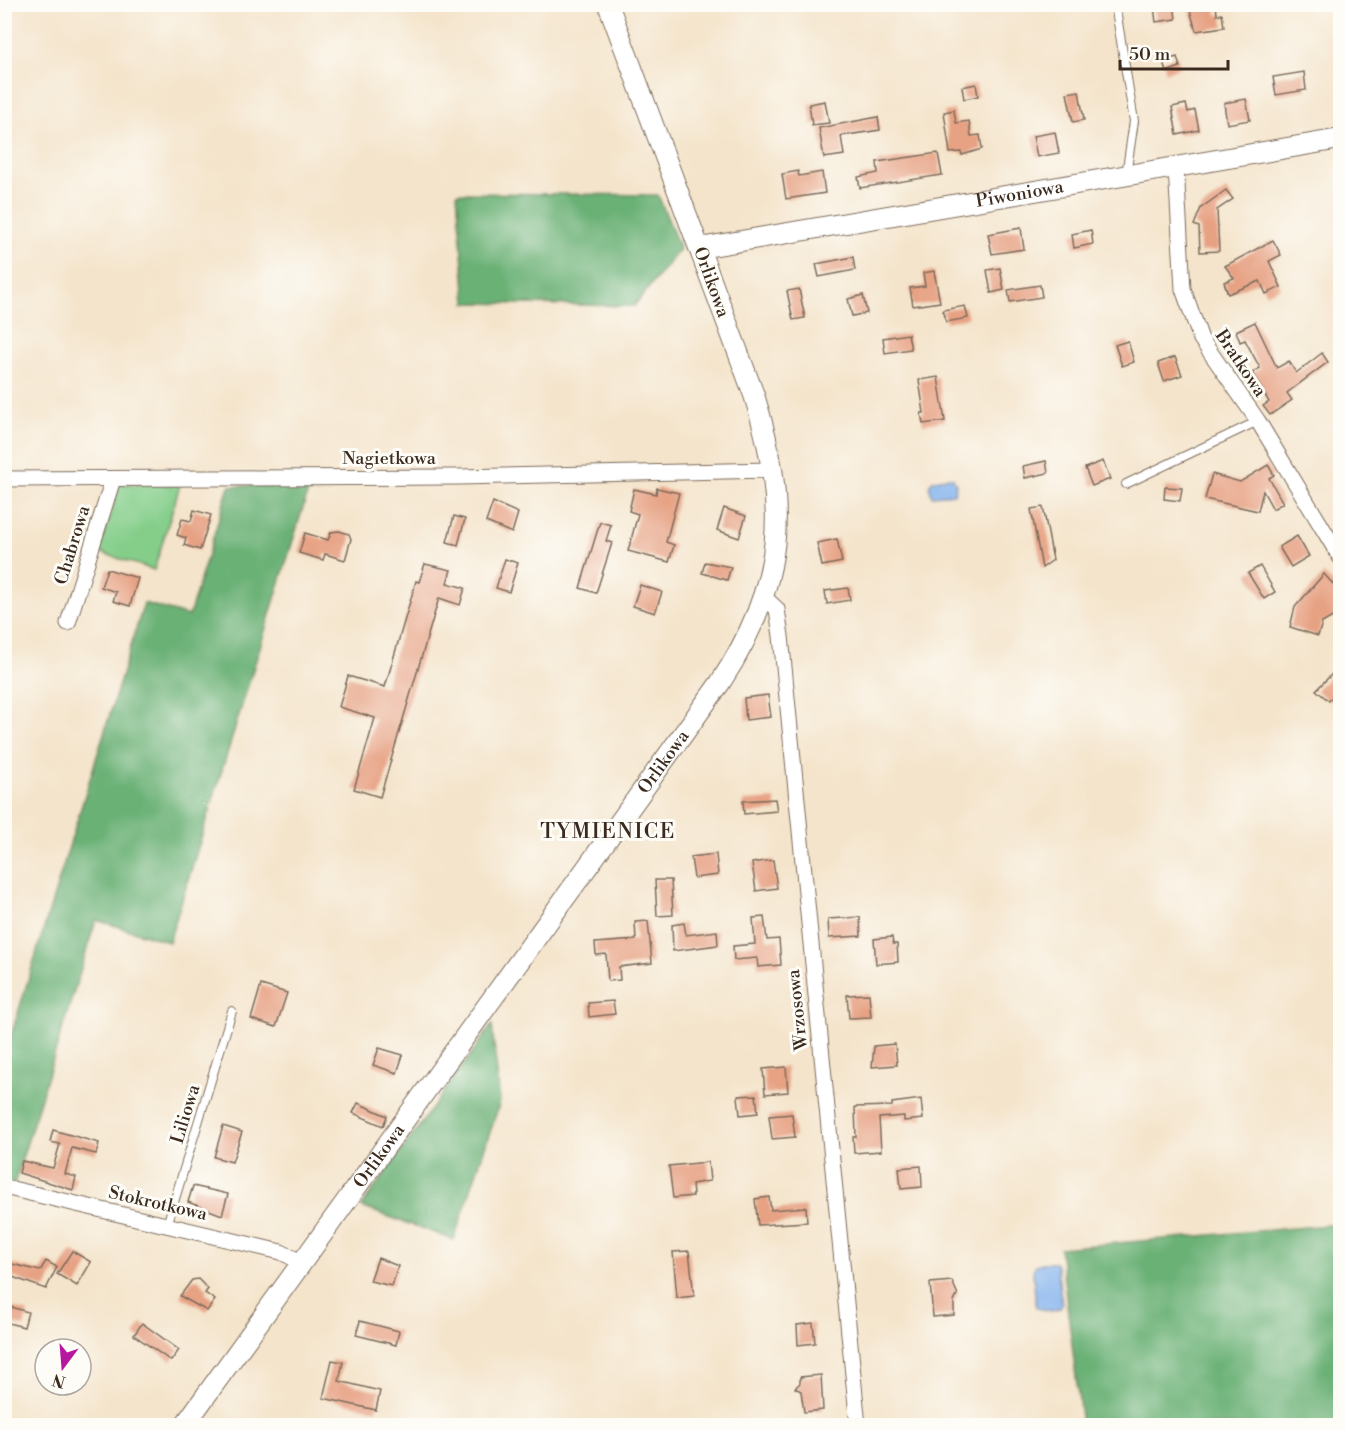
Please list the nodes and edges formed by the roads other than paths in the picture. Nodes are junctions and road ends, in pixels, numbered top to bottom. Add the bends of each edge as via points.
1 (608, 4) edge
2 (1115, 4) edge
3 (1341, 140) edge
4 (1176, 167) junction
5 (1126, 176) junction
6 (700, 249) junction
7 (1258, 421) junction
8 (773, 470) junction
9 (4, 478) edge
10 (113, 479) junction
11 (1126, 484) dead end
12 (1341, 557) edge
13 (764, 597) junction
14 (68, 623) dead end
15 (232, 1011) dead end
16 (4, 1187) edge
17 (167, 1225) junction
18 (302, 1262) junction
19 (184, 1425) edge
20 (858, 1425) edge

1 - 6 street, Orlikowa
2 - 5 lane via 1134,120
3 - 4 street, Piwoniowa
4 - 5 street, Piwoniowa
4 - 7 street, Bratkowa via 1183,289 1201,339
5 - 6 street, Piwoniowa
6 - 8 street, Orlikowa via 754,395 769,441
7 - 11 lane
7 - 12 street, Bratkowa
8 - 10 street, Nagietkowa
8 - 13 street, Orlikowa via 776,553
9 - 10 street, Nagietkowa
10 - 14 street, Chabrowa
13 - 18 street, Orlikowa via 740,653 720,683
13 - 20 street, Wrzosowa via 777,609 781,636
15 - 17 lane, Liliowa
16 - 17 street, Stokrotkowa
17 - 18 street, Stokrotkowa via 281,1252
18 - 19 street, Orlikowa

